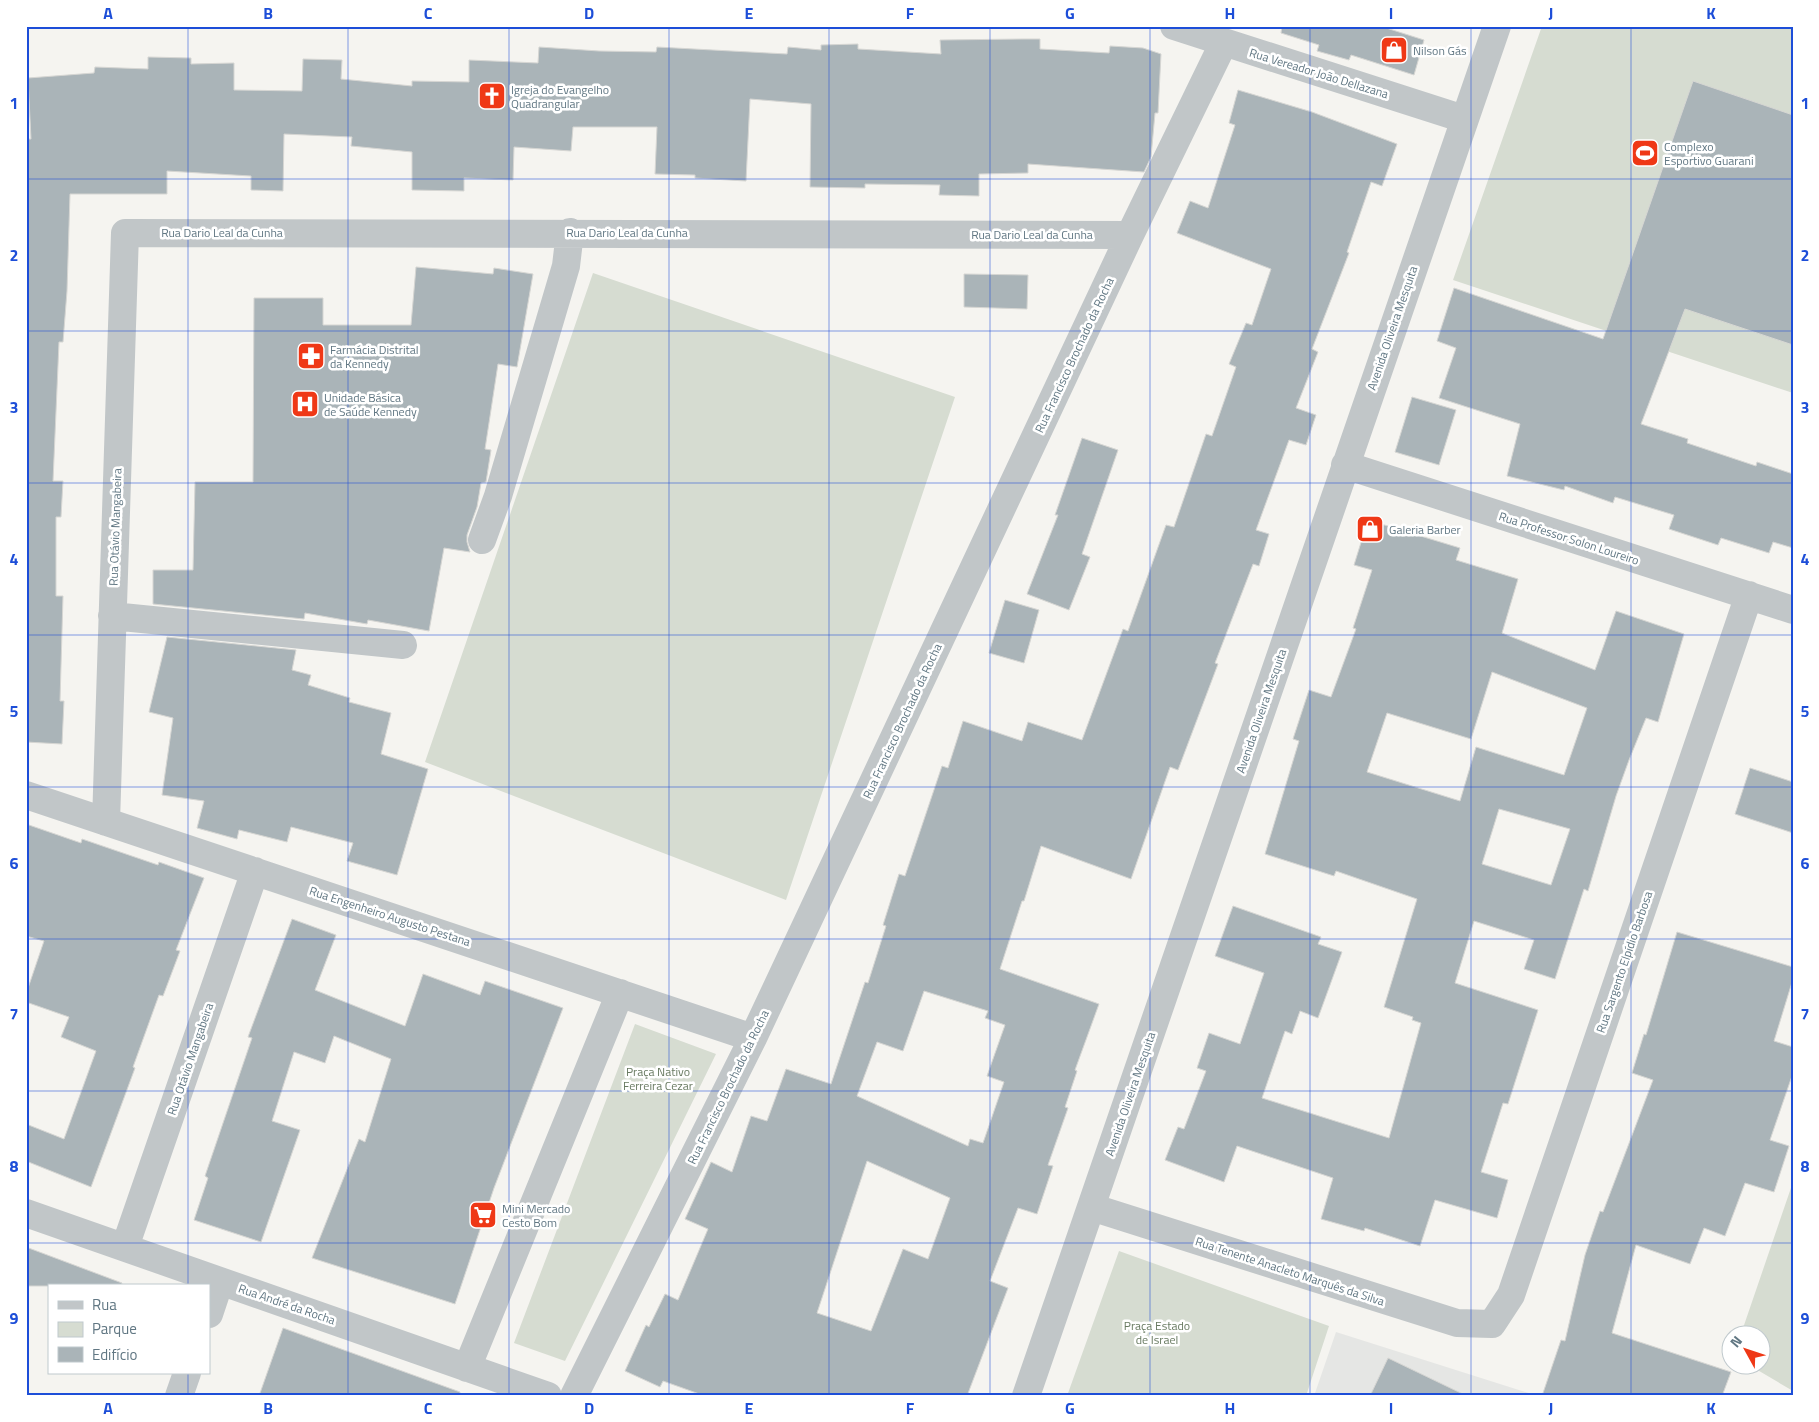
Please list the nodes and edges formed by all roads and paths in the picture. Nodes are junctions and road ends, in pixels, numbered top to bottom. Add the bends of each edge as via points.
1 (1174, 26) edge
2 (1497, 26) edge
3 (1223, 44) junction
4 (1464, 119) junction
5 (570, 232) junction
6 (125, 233) joint
7 (1130, 235) junction
8 (1345, 466) junction
9 (482, 540) dead end
10 (1749, 596) junction
11 (1793, 610) edge
12 (112, 616) junction
13 (404, 645) dead end
14 (26, 795) edge
15 (106, 822) junction
16 (255, 871) junction
17 (620, 993) junction
18 (753, 1038) junction
19 (1091, 1207) junction
20 (26, 1213) edge
21 (125, 1248) junction
22 (220, 1281) junction
23 (210, 1311) edge
24 (1492, 1324) joint
25 (467, 1368) junction
26 (187, 1374) edge
27 (179, 1396) edge
28 (548, 1396) edge
29 (574, 1396) edge
30 (1026, 1396) edge

1 - 3 street, Rua Vereador João Dellazana
2 - 4 street, Avenida Oliveira Mesquita
3 - 4 street, Rua Vereador João Dellazana
3 - 7 street, Rua Francisco Brochado da Rocha
4 - 8 street, Avenida Oliveira Mesquita
5 - 6 street, Rua Dario Leal da Cunha
5 - 7 street, Rua Dario Leal da Cunha
5 - 9 street via 566,266
6 - 12 street, Rua Otávio Mangabeira
7 - 18 street, Rua Francisco Brochado da Rocha
8 - 10 street, Rua Professor Solon Loureiro
8 - 19 street, Avenida Oliveira Mesquita
10 - 11 street, Rua Professor Solon Loureiro
10 - 24 street, Rua Sargento Elpídio Barbosa via 1510,1295
12 - 13 street
12 - 15 street, Rua Otávio Mangabeira
14 - 15 street, Rua Engenheiro Augusto Pestana
15 - 16 street, Rua Engenheiro Augusto Pestana
16 - 17 street, Rua Engenheiro Augusto Pestana
16 - 21 street, Rua Otávio Mangabeira
17 - 18 street, Rua Engenheiro Augusto Pestana
17 - 25 street
18 - 29 street, Rua Francisco Brochado da Rocha
19 - 24 street, Rua Tenente Anacleto Marquês da Silva via 1457,1323
19 - 30 street, Avenida Oliveira Mesquita
20 - 21 street, Rua André da Rocha
21 - 22 street, Rua André da Rocha
22 - 23 street
22 - 25 street, Rua André da Rocha
25 - 28 street, Rua André da Rocha
26 - 27 street

